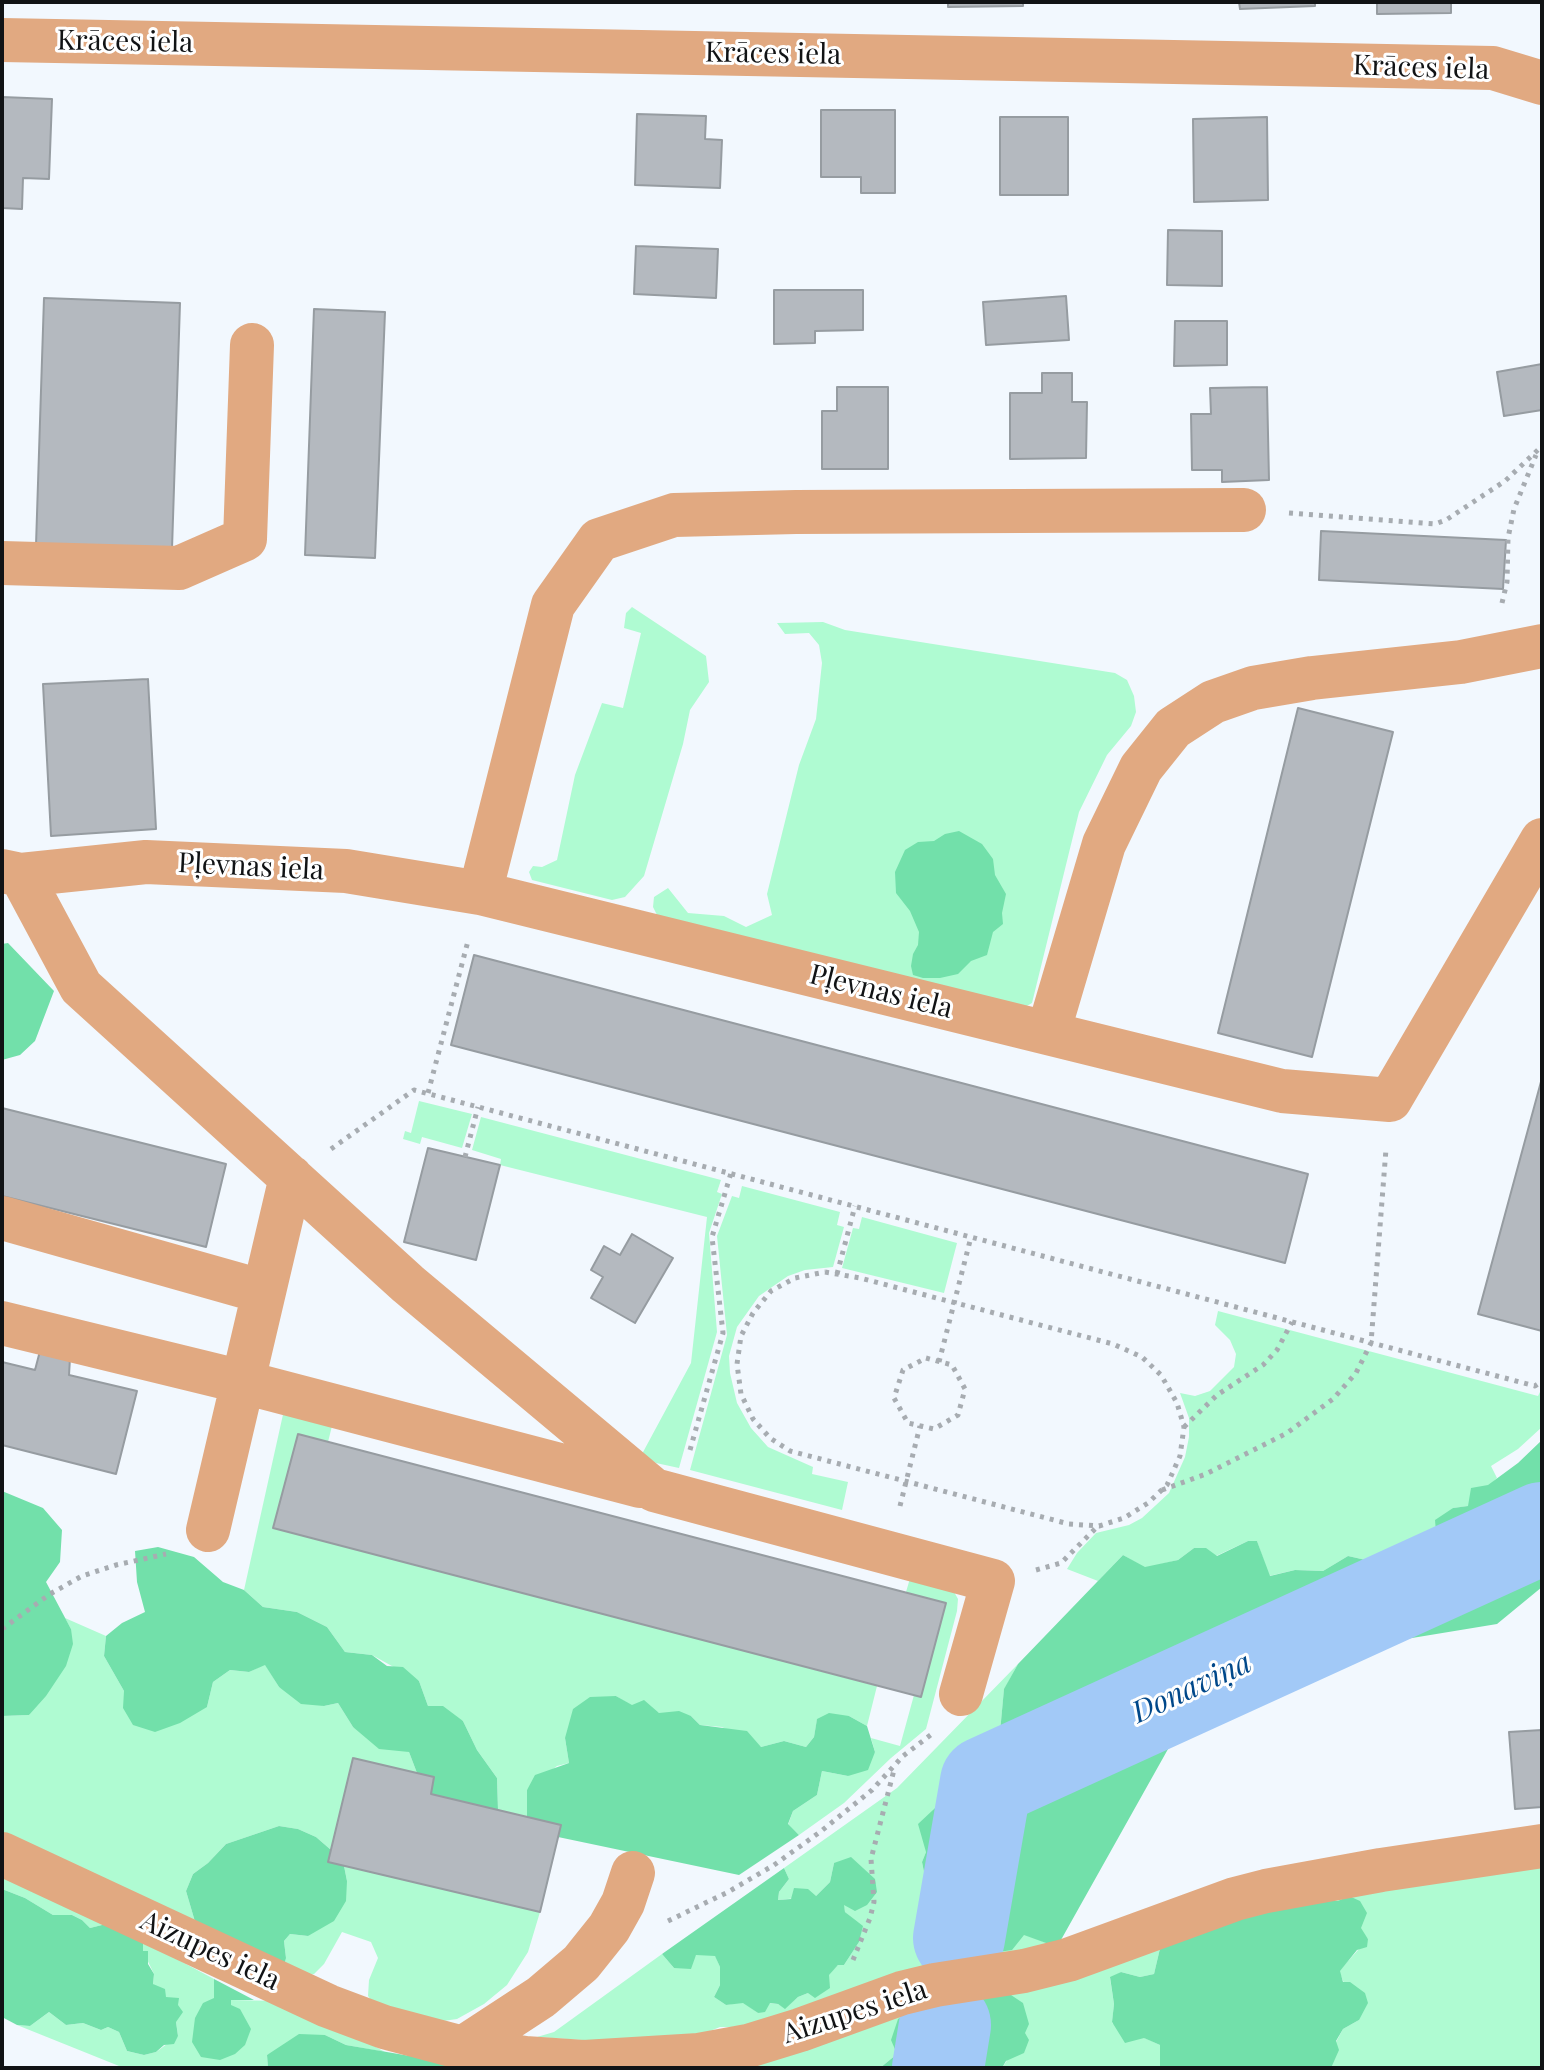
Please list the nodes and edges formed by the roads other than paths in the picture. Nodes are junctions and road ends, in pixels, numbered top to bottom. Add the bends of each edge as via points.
1 (2, 40) edge
2 (1542, 83) edge
3 (252, 345) dead end
4 (1244, 510) road end
5 (2, 563) edge
6 (1542, 646) edge
7 (1542, 840) edge
8 (11, 873) edge
9 (480, 893) junction
10 (1048, 1033) junction
11 (291, 1177) junction
12 (2, 1218) edge
13 (264, 1292) junction
14 (2, 1323) edge
15 (243, 1382) junction
16 (666, 1494) junction
17 (208, 1530) road end
18 (961, 1694) road end
19 (1542, 1846) edge
20 (2, 1854) edge
21 (633, 1873) dead end
22 (463, 2048) junction

1 - 2 street, Krāces iela via 1493,68
3 - 5 street via 245,539 179,568
4 - 9 street via 674,515 599,540 553,605
6 - 10 street via 1461,662 1253,688 1213,702 1173,728 1141,768 1104,844
7 - 10 street, Pļevnas iela via 1390,1100 1282,1091
8 - 9 street, Pļevnas iela via 146,862 346,871
8 - 11 street via 81,987
9 - 10 street, Pļevnas iela
11 - 13 street
11 - 16 street via 408,1284
12 - 13 street
13 - 15 street
14 - 15 street
15 - 16 street
15 - 17 street
16 - 18 street via 993,1581
19 - 22 street, Aizupes iela via 1266,1891 1068,1960 902,1993 748,2046 699,2055 584,2062
20 - 22 street, Aizupes iela via 328,2006
21 - 22 street via 609,1928 581,1963 541,1997

